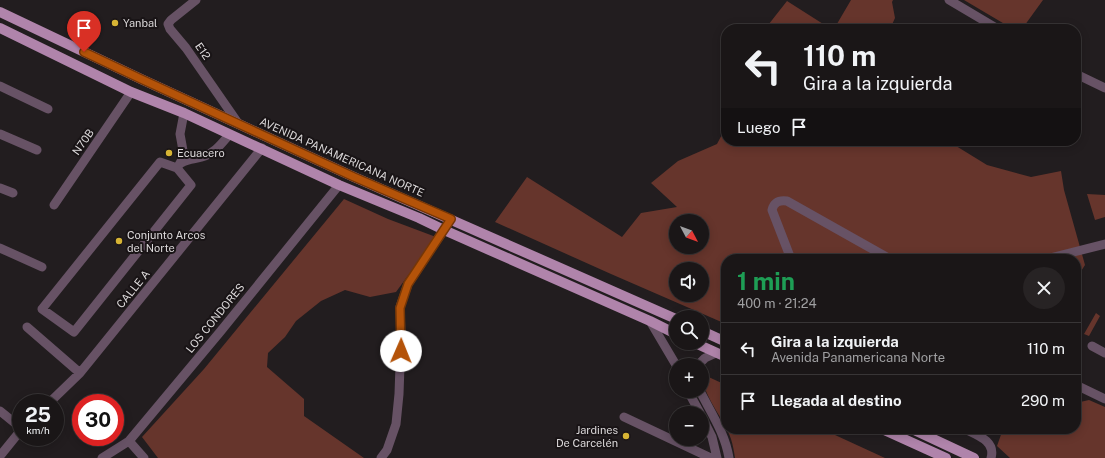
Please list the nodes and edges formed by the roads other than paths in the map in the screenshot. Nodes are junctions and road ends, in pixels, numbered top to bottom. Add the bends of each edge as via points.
1 (196, 0) edge
2 (949, 0) edge
3 (0, 12) edge
4 (990, 24) edge
5 (0, 28) edge
6 (1081, 76) edge
7 (0, 86) edge
8 (1105, 88) edge
9 (131, 92) junction
10 (48, 109) dead end
11 (184, 113) junction
12 (238, 123) junction
13 (0, 134) edge
14 (230, 135) junction
15 (262, 148) junction
16 (37, 150) dead end
17 (179, 165) junction
18 (340, 185) junction
19 (0, 188) edge
20 (13, 193) dead end
21 (54, 205) dead end
22 (451, 219) junction
23 (444, 230) junction
24 (1105, 244) edge
25 (0, 248) edge
26 (789, 254) edge
27 (881, 254) edge
28 (1066, 254) edge
29 (42, 267) dead end
30 (669, 316) edge
31 (650, 321) junction
32 (27, 327) dead end
33 (669, 330) edge
34 (709, 334) edge
35 (721, 340) edge
36 (1092, 346) dead end
37 (709, 350) edge
38 (716, 353) junction
39 (1105, 353) edge
40 (721, 356) edge
41 (672, 358) edge
42 (705, 358) edge
43 (80, 373) junction
44 (1081, 387) edge
45 (58, 394) edge
46 (704, 398) edge
47 (1105, 399) edge
48 (0, 411) edge
49 (624, 418) dead end
50 (12, 421) edge
51 (721, 430) edge
52 (709, 431) edge
53 (722, 434) edge
54 (893, 434) edge
55 (923, 434) edge
56 (975, 434) edge
57 (12, 441) edge
58 (129, 441) junction
59 (0, 456) edge
60 (102, 458) edge
61 (144, 458) edge
62 (381, 458) edge
63 (711, 458) edge
64 (717, 458) edge
65 (729, 458) edge
66 (946, 458) edge
67 (974, 458) edge
68 (991, 458) edge

1 - 12 street, E12 via 168,24
2 - 4 street
3 - 12 main road, AVENIDA PANAMERICANA NORTE
5 - 9 main road
6 - 8 street
7 - 10 street
9 - 11 main road
9 - 21 street, N70B
11 - 14 main road
11 - 17 street via 180,134 184,156
12 - 22 main road, AVENIDA PANAMERICANA NORTE
13 - 16 street
14 - 15 main road
14 - 17 street via 213,152 203,157 188,159
15 - 18 main road
15 - 43 street, CALLE A
17 - 17 street via 191,185 74,332 42,309 160,162
18 - 23 main road
18 - 58 street, LOS CONDORES
19 - 20 street
22 - 23 street
22 - 30 main road, AVENIDA PANAMERICANA NORTE
23 - 31 main road
23 - 62 street via 408,284 400,308 396,424
24 - 28 street
25 - 29 street
26 - 27 street via 772,210 773,205 781,200
31 - 33 main road
31 - 41 street
32 - 43 street
34 - 35 main road
36 - 39 street
37 - 38 main road
38 - 40 main road
38 - 42 street
43 - 45 street, CALLE A
44 - 47 street
46 - 51 street
48 - 50 street
49 - 63 street
52 - 64 street
53 - 65 street
54 - 66 main road
55 - 67 main road
56 - 68 street via 988,441 992,448
57 - 59 street
58 - 60 street, LOS CONDORES
58 - 61 street

